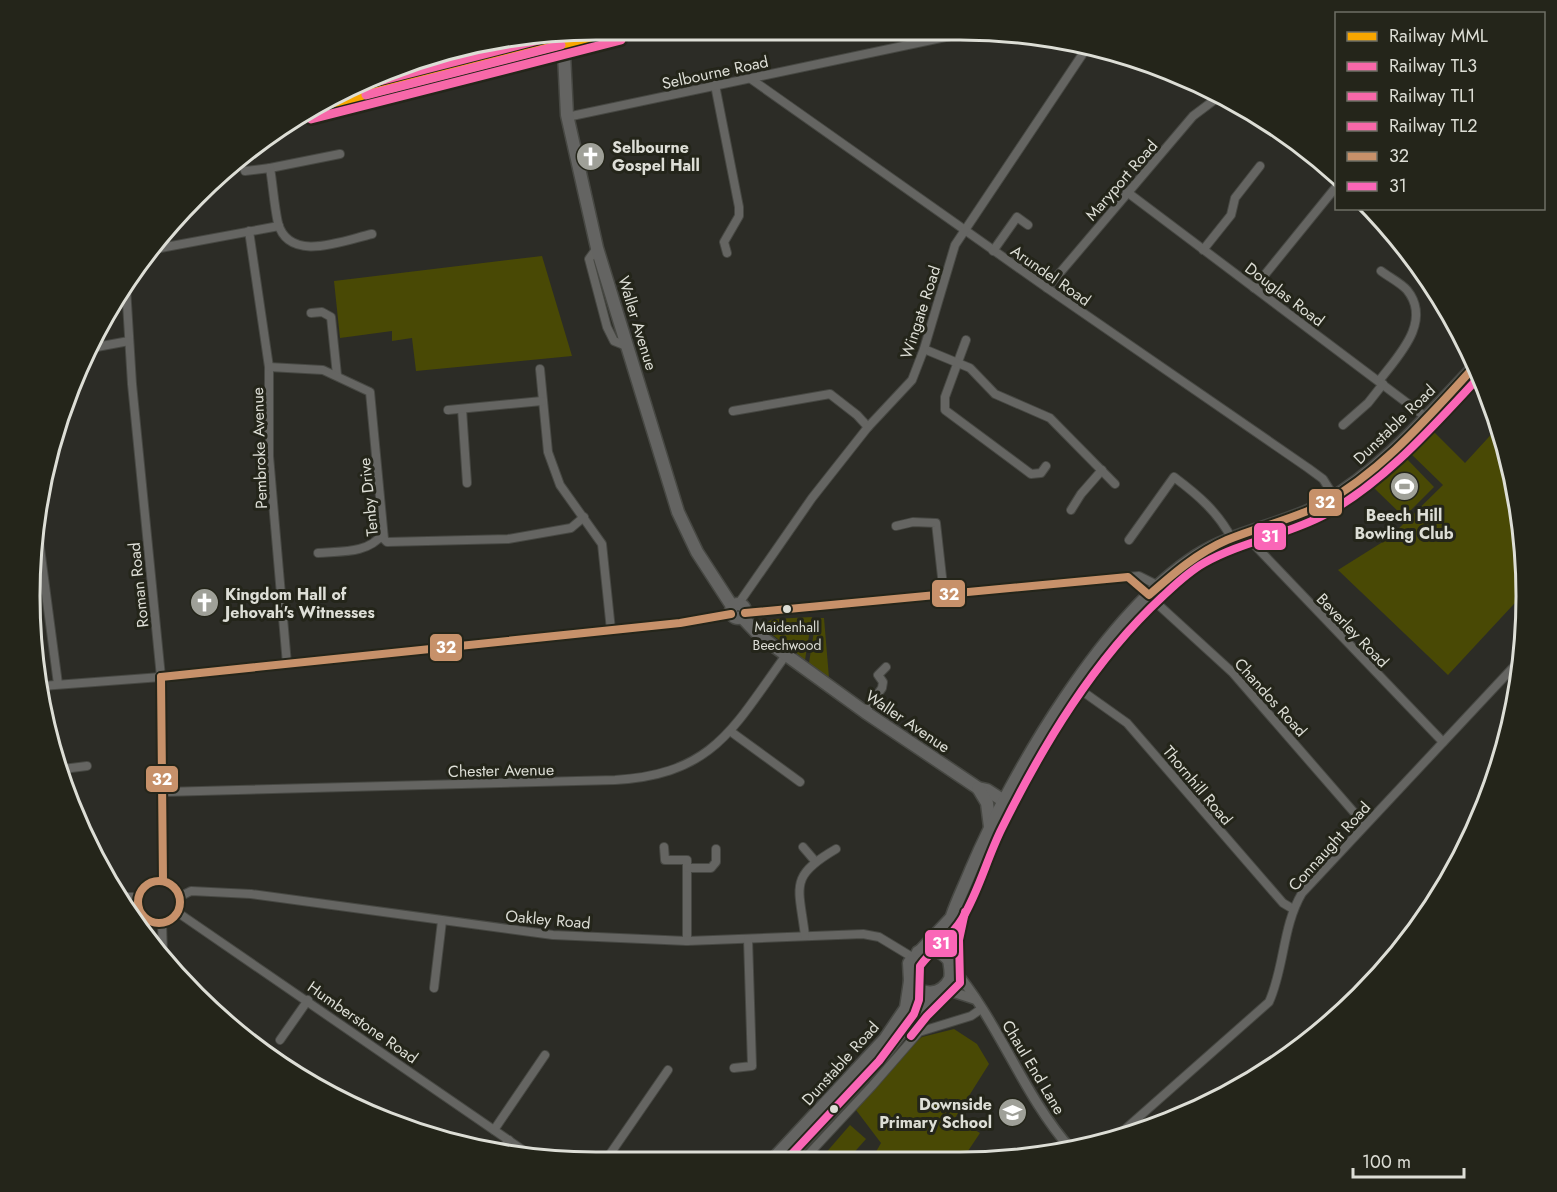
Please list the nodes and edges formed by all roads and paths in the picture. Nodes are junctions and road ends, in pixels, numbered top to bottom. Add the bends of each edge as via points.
1 (932, 40) edge
2 (563, 42) edge
3 (1083, 54) edge
4 (751, 79) junction
5 (715, 85) junction
6 (1212, 101) edge
7 (567, 117) junction
8 (340, 154) dead end
9 (1260, 166) dead end
10 (270, 168) junction
11 (245, 171) dead end
12 (1335, 189) edge
13 (1127, 192) junction
14 (1028, 225) dead end
15 (279, 226) junction
16 (963, 230) junction
17 (249, 231) junction
18 (372, 234) dead end
19 (164, 247) edge
20 (1203, 250) junction
21 (993, 251) junction
22 (727, 253) dead end
23 (1380, 271) dead end
24 (1047, 288) junction
25 (1254, 288) junction
26 (127, 299) edge
27 (311, 313) dead end
28 (966, 339) dead end
29 (129, 341) junction
30 (100, 347) edge
31 (924, 349) junction
32 (958, 363) junction
33 (269, 367) junction
34 (540, 369) dead end
35 (1469, 372) edge
36 (337, 375) junction
37 (1381, 383) junction
38 (542, 401) junction
39 (462, 409) junction
40 (448, 410) dead end
41 (733, 411) dead end
42 (1427, 418) junction
43 (1342, 425) dead end
44 (868, 427) junction
45 (1046, 466) dead end
46 (1102, 470) junction
47 (466, 483) dead end
48 (1115, 484) dead end
49 (1333, 495) junction
50 (1071, 510) dead end
51 (584, 517) junction
52 (896, 526) dead end
53 (383, 534) junction
54 (1238, 536) junction
55 (1129, 540) dead end
56 (318, 553) dead end
57 (42, 562) edge
58 (1128, 577) junction
59 (1159, 586) junction
60 (1149, 595) junction
61 (944, 596) junction
62 (738, 611) junction
63 (769, 612) junction
64 (611, 630) junction
65 (760, 636) junction
66 (786, 655) junction
67 (287, 664) junction
68 (886, 667) dead end
69 (1512, 669) edge
70 (161, 677) junction
71 (58, 684) junction
72 (48, 685) edge
73 (1075, 686) junction
74 (865, 712) junction
75 (730, 731) junction
76 (1443, 742) junction
77 (87, 766) dead end
78 (68, 770) edge
79 (800, 782) dead end
80 (978, 788) junction
81 (164, 792) junction
82 (1004, 801) junction
83 (1365, 825) junction
84 (990, 827) junction
85 (664, 847) dead end
86 (803, 847) dead end
87 (716, 849) dead end
88 (837, 849) dead end
89 (815, 861) junction
90 (688, 868) junction
91 (163, 881) junction
92 (129, 897) edge
93 (138, 897) junction
94 (179, 897) junction
95 (1293, 909) junction
96 (177, 912) junction
97 (952, 917) junction
98 (442, 921) junction
99 (162, 922) junction
100 (805, 936) junction
101 (748, 939) junction
102 (687, 940) junction
103 (163, 943) edge
104 (915, 955) junction
105 (950, 963) junction
106 (910, 981) junction
107 (434, 988) dead end
108 (941, 990) junction
109 (974, 999) junction
110 (308, 1000) junction
111 (981, 1009) junction
112 (280, 1040) dead end
113 (545, 1055) dead end
114 (734, 1068) dead end
115 (668, 1070) dead end
116 (1130, 1125) edge
117 (494, 1130) junction
118 (508, 1140) junction
119 (1065, 1142) edge
120 (505, 1144) edge
121 (517, 1146) edge
122 (611, 1152) edge
123 (780, 1152) edge
124 (794, 1152) edge
125 (811, 1152) edge

1 - 4 street, Selbourne Road
2 - 7 main road, Waller Avenue
3 - 16 street, Wingate Road
4 - 5 street, Selbourne Road
4 - 16 street, Arundel Road
5 - 7 street, Selbourne Road
5 - 22 street via 739,207 739,216 724,242
6 - 13 street, Maryport Road via 1193,116
7 - 62 main road, Waller Avenue via 597,248 678,512 697,552
8 - 10 street
9 - 20 street via 1235,198 1231,215
10 - 11 street
10 - 15 street
12 - 25 street
13 - 20 street, Douglas Road
13 - 24 street, Maryport Road
14 - 21 street via 1017,217
15 - 17 street
15 - 18 street via 291,243 307,248
16 - 21 street, Arundel Road
16 - 31 street, Wingate Road
17 - 19 street
17 - 33 street, Pembroke Avenue
20 - 25 street, Douglas Road
21 - 24 street, Arundel Road
23 - 37 street via 1407,290 1416,306 1409,341
24 - 49 street, Arundel Road via 1308,468 1323,479
25 - 37 street, Douglas Road
26 - 29 street, Roman Road
27 - 36 street via 322,312 331,317
28 - 32 street
29 - 30 street
29 - 70 street, Roman Road
31 - 32 street
31 - 44 street, Wingate Road via 912,380
32 - 45 street via 945,397 945,410 1031,474 1041,473
32 - 46 street via 970,368 995,394 1050,418
33 - 36 street, Tenby Drive via 323,370
33 - 67 street, Pembroke Avenue via 269,456
34 - 38 street
35 - 42 main road, Dunstable Road
36 - 53 street, Tenby Drive via 364,387 372,398
37 - 42 street, Douglas Road
37 - 43 street via 1368,404
38 - 39 street
38 - 51 street via 548,452 560,485
39 - 40 street
39 - 47 street
41 - 44 street via 830,394
42 - 49 main road, Dunstable Road via 1359,480
44 - 62 street, Wingate Road via 812,498
46 - 48 street
46 - 50 street
49 - 54 main road, Dunstable Road via 1285,520
51 - 53 street, Tenby Drive via 571,528 508,538 389,544
51 - 64 street via 602,544
52 - 61 street via 936,523
53 - 56 street via 370,547
54 - 55 street, Beverley Road via 1174,477
54 - 59 main road, Dunstable Road via 1198,555
54 - 76 street, Beverley Road
57 - 71 street
58 - 59 street via 1139,576
58 - 60 street, Chandos Road
58 - 61 street
59 - 60 main road, Dunstable Road
60 - 73 main road, Dunstable Road via 1104,644
60 - 83 street, Chandos Road via 1232,672
61 - 63 street
62 - 63 street
62 - 64 street
62 - 65 main road, Waller Avenue
63 - 65 street via 756,619
64 - 67 street
65 - 66 main road, Waller Avenue
66 - 74 main road, Waller Avenue
66 - 75 street, Chester Avenue
67 - 70 street
68 - 74 street via 878,675 884,682 882,688
69 - 76 street, Connaught Road
70 - 71 street
70 - 81 street, Roman Road
71 - 72 street
73 - 82 main road, Dunstable Road
73 - 95 street, Thornhill Road via 1127,723 1275,895
74 - 80 main road, Waller Avenue
75 - 79 street
75 - 81 street, Chester Avenue via 680,769 635,779
76 - 83 street, Connaught Road
77 - 78 street
80 - 82 main road, Waller Avenue
80 - 84 main road via 987,803
81 - 91 street, Roman Road
82 - 84 main road, Dunstable Road
83 - 95 street, Connaught Road via 1302,893
84 - 97 main road, Dunstable Road
85 - 90 street via 665,860 687,860
86 - 89 street
87 - 90 street via 717,862 711,868
88 - 89 street
89 - 100 street via 803,873 798,894
90 - 102 street
91 - 93 street via 150,883
91 - 94 street
92 - 93 street
93 - 99 street via 144,916
94 - 96 street
94 - 98 street, Oakley Road via 191,891 251,894
95 - 116 street, Connaught Road via 1279,979 1269,1002
96 - 99 street
96 - 110 street, Humberstone Road
97 - 104 main road
97 - 105 main road
98 - 102 street, Oakley Road via 554,935
98 - 107 street
99 - 103 street
100 - 101 street, Oakley Road
100 - 104 street, Oakley Road via 863,934 879,937
101 - 102 street, Oakley Road
101 - 114 street via 752,1066
104 - 105 main road via 932,949
104 - 106 main road via 908,969
105 - 108 main road via 950,979
105 - 109 street, Chaul End Lane
106 - 108 main road via 919,991
106 - 123 main road, Dunstable Road via 906,1008 885,1039
108 - 109 street
108 - 124 main road, Dunstable Road via 919,1009 882,1057
109 - 111 street, Chaul End Lane
110 - 112 street
110 - 117 street, Humberstone Road
111 - 119 street, Chaul End Lane via 1033,1100
111 - 125 street via 971,1016 919,1032
113 - 117 street
115 - 122 street
117 - 118 street, Humberstone Road
118 - 120 street
118 - 121 street, Humberstone Road

